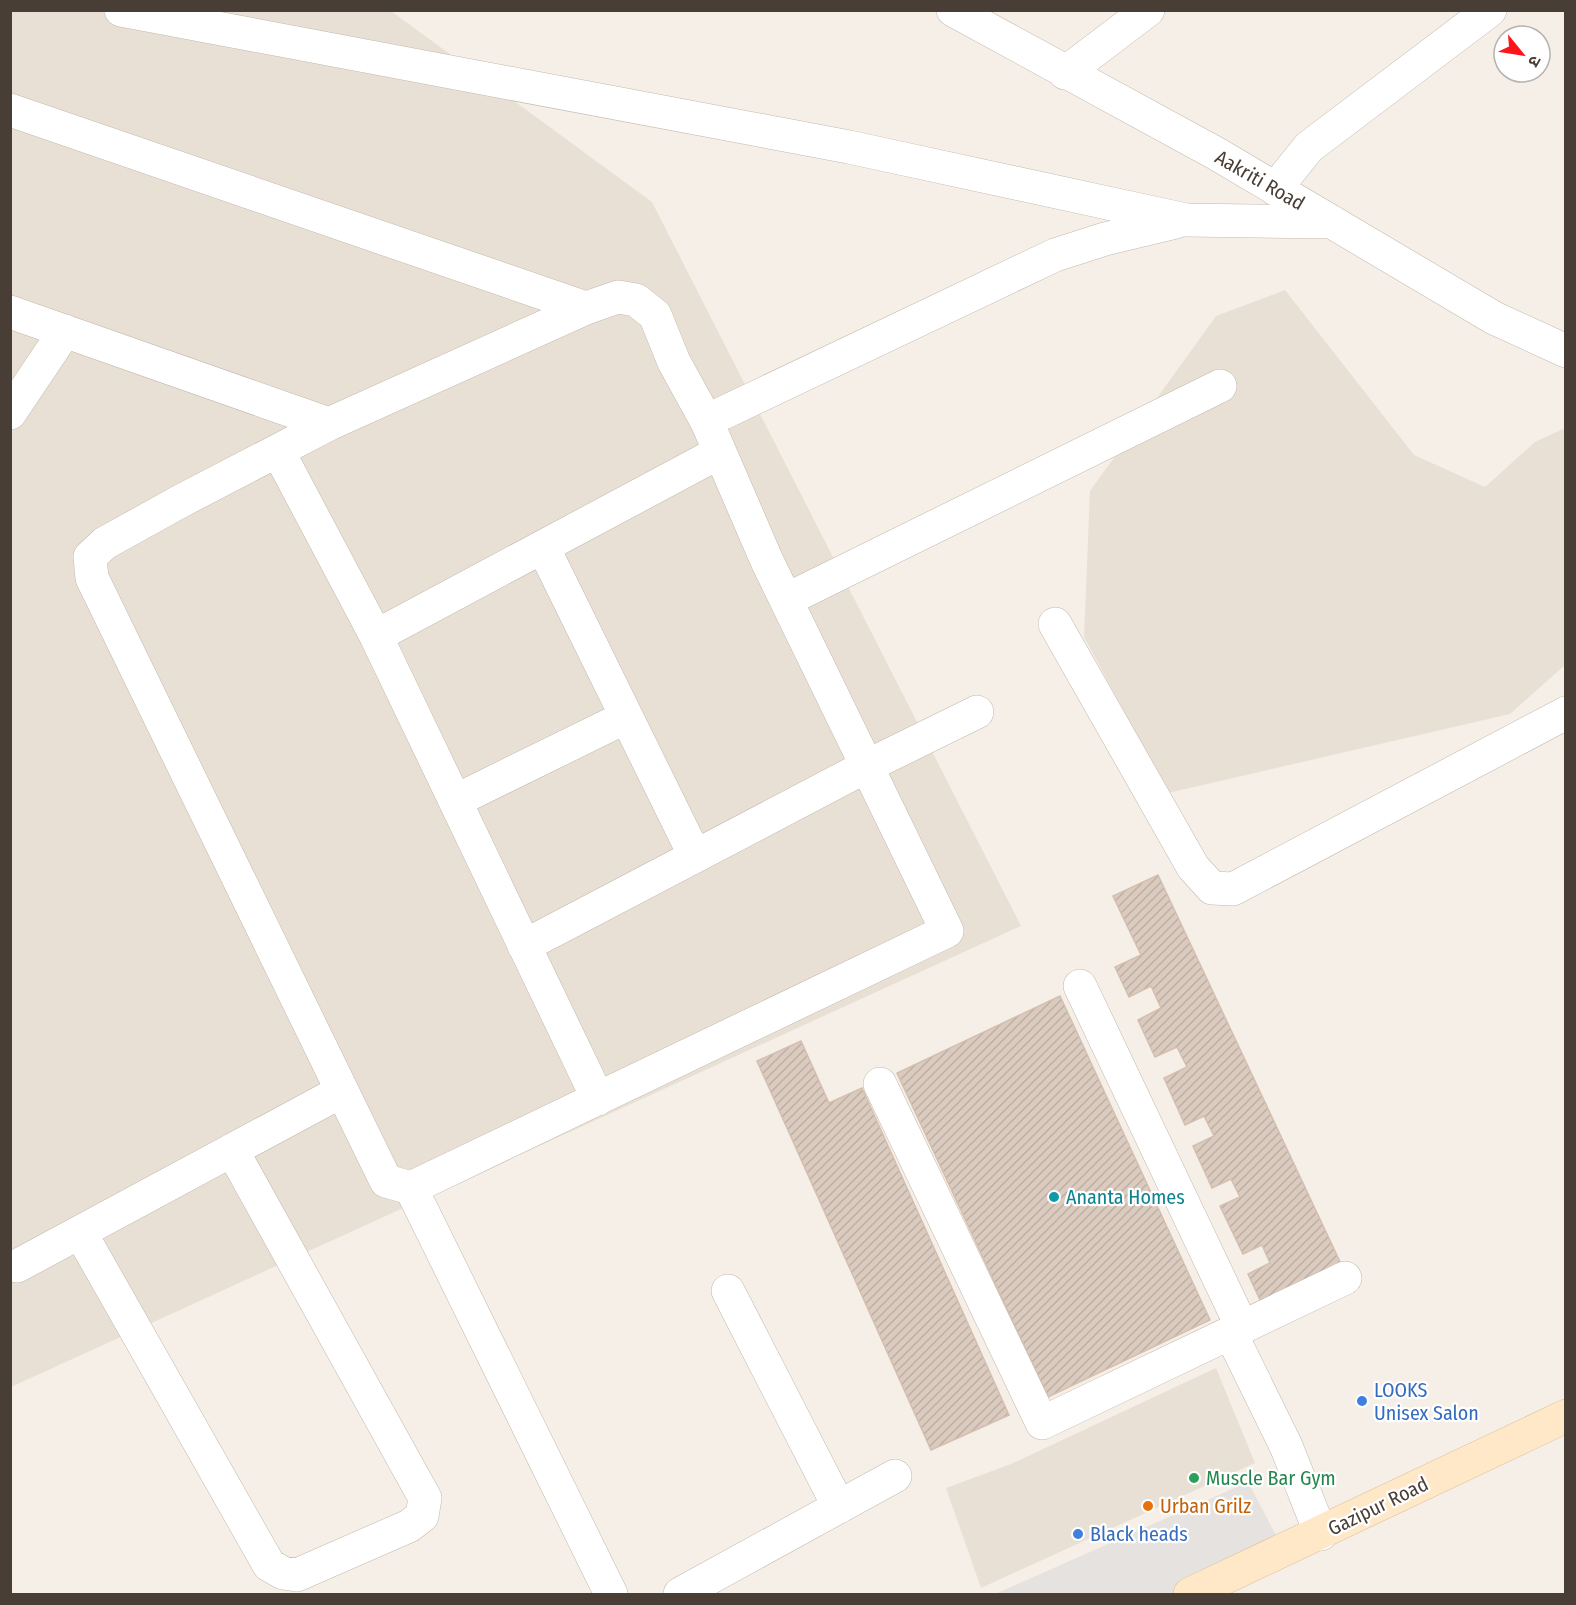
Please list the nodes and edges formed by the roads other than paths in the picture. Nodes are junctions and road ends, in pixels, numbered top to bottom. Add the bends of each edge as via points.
1 (121, 10) edge
2 (1148, 10) edge
3 (1490, 10) edge
4 (954, 11) edge
5 (1065, 73) junction
6 (10, 110) edge
7 (1275, 189) junction
8 (1186, 220) junction
9 (1332, 222) junction
10 (586, 308) junction
11 (10, 312) edge
12 (64, 331) junction
13 (1566, 351) edge
14 (1220, 386) dead end
15 (10, 413) edge
16 (723, 413) dead end
17 (329, 424) junction
18 (278, 451) junction
19 (720, 452) junction
20 (543, 547) junction
21 (786, 600) junction
22 (1055, 624) dead end
23 (376, 636) junction
24 (977, 712) dead end
25 (1566, 713) edge
26 (626, 717) junction
27 (867, 766) junction
28 (455, 801) junction
29 (695, 856) junction
30 (524, 946) junction
31 (1080, 986) dead end
32 (880, 1084) dead end
33 (342, 1091) junction
34 (597, 1099) junction
35 (232, 1150) junction
36 (411, 1188) junction
37 (80, 1232) junction
38 (17, 1266) dead end
39 (1345, 1278) dead end
40 (728, 1290) dead end
41 (1237, 1331) junction
42 (1566, 1416) edge
43 (895, 1476) dead end
44 (839, 1507) junction
45 (1321, 1534) junction
46 (611, 1594) edge
47 (680, 1594) edge
48 (1190, 1594) edge

1 - 8 street via 849,147
2 - 5 street
3 - 7 street via 1309,147
4 - 5 street, Aakriti Road
5 - 7 street, Aakriti Road
6 - 10 street
7 - 9 street, Aakriti Road
8 - 9 street
8 - 16 street via 1055,255
9 - 13 street, Aakriti Road via 1494,318
10 - 17 street
10 - 19 street via 618,297 636,300 655,315
11 - 12 street
12 - 15 street
12 - 17 street
14 - 21 street
17 - 18 street
18 - 23 street
18 - 33 street via 105,543 90,557 92,578
19 - 20 street
19 - 21 street
20 - 23 street
20 - 26 street
21 - 27 street
22 - 25 street via 1193,867 1212,888 1233,889
23 - 28 street
24 - 27 street
26 - 28 street
26 - 29 street
27 - 29 street
27 - 34 street via 947,931
28 - 30 street
29 - 30 street
30 - 34 street
31 - 41 street
32 - 41 street via 1042,1423
33 - 35 street
33 - 36 street via 386,1181
34 - 36 street
35 - 37 street
35 - 37 street via 425,1498 422,1516 409,1526 297,1575 268,1565
36 - 46 street
37 - 38 street
39 - 41 street
40 - 44 street
41 - 45 street
42 - 45 street, Gazipur Road
43 - 44 street
44 - 47 street
45 - 48 street, Gazipur Road

